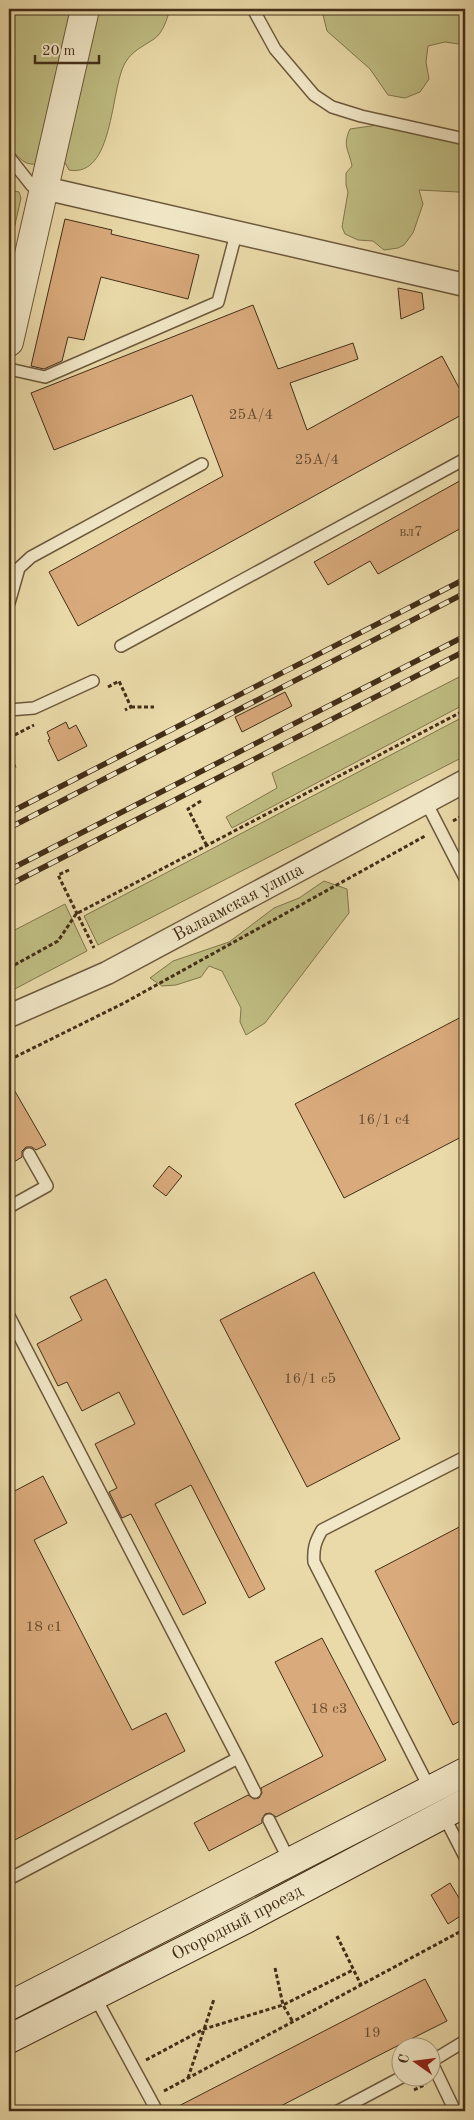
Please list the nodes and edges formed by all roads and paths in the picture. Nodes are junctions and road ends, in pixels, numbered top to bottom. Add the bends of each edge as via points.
1 (84, 9) edge
2 (253, 9) edge
3 (465, 139) edge
4 (9, 157) edge
5 (44, 188) junction
6 (236, 234) junction
7 (15, 284) edge
8 (465, 285) edge
9 (9, 342) edge
10 (9, 369) edge
11 (465, 459) edge
12 (202, 464) dead end
13 (9, 603) edge
14 (121, 646) dead end
15 (93, 681) dead end
16 (131, 707) dead end
17 (154, 707) dead end
18 (9, 710) edge
19 (465, 710) edge
20 (16, 766) dead end
21 (9, 768) edge
22 (465, 781) edge
23 (201, 801) dead end
24 (426, 802) junction
25 (465, 814) edge
26 (439, 828) junction
27 (207, 846) junction
28 (462, 864) edge
29 (68, 870) dead end
30 (58, 875) junction
31 (465, 878) edge
32 (62, 881) dead end
33 (76, 914) junction
34 (94, 948) dead end
35 (9, 968) edge
36 (9, 1016) edge
37 (9, 1060) edge
38 (29, 1154) dead end
39 (9, 1207) edge
40 (9, 1316) edge
41 (465, 1457) edge
42 (238, 1758) junction
43 (465, 1772) edge
44 (430, 1790) junction
45 (255, 1792) dead end
46 (454, 1809) edge
47 (269, 1820) dead end
48 (465, 1857) edge
49 (290, 1862) junction
50 (9, 1879) edge
51 (465, 1929) edge
52 (337, 1936) dead end
53 (275, 1968) dead end
54 (354, 1970) junction
55 (361, 1985) junction
56 (94, 1996) junction
57 (214, 1999) dead end
58 (283, 2005) junction
59 (9, 2006) edge
60 (293, 2022) junction
61 (204, 2029) junction
62 (9, 2039) edge
63 (465, 2041) edge
64 (442, 2056) edge
65 (133, 2066) junction
66 (188, 2079) junction
67 (392, 2082) edge
68 (442, 2083) edge
69 (150, 2099) junction
70 (126, 2111) edge
71 (157, 2111) edge
72 (338, 2111) edge
73 (455, 2111) edge

1 - 5 main road
2 - 3 lane via 275,50 314,95 332,106 361,116
4 - 5 lane via 32,186
5 - 6 street
5 - 7 main road
6 - 8 street
6 - 10 lane via 218,302 45,377
7 - 9 main road
11 - 14 lane
12 - 13 lane via 32,558 19,568
15 - 18 lane via 34,708
16 - 17 path
19 - 27 path
20 - 21 path
22 - 24 street, Валаамская улица
23 - 27 path via 186,810
24 - 26 lane
24 - 36 street, Валаамская улица via 107,973
25 - 26 path
26 - 28 lane
26 - 37 path via 124,1003
27 - 33 path
28 - 31 lane
29 - 30 path
30 - 32 path
30 - 33 path
33 - 34 path
33 - 35 path via 58,941
38 - 39 lane via 47,1186
40 - 42 lane
41 - 44 lane via 322,1530 313,1552 314,1562
42 - 45 lane
42 - 50 lane
43 - 44 main road, Огородный проезд
44 - 49 main road, Огородный проезд
46 - 48 lane
46 - 56 main road, Огородный проезд
47 - 49 lane
49 - 59 main road, Огородный проезд
51 - 55 path
52 - 54 path
53 - 58 path
54 - 55 path
54 - 58 path
55 - 60 path
56 - 62 main road, Огородный проезд
56 - 65 lane
57 - 61 path
58 - 60 path
58 - 61 path
60 - 66 path
61 - 65 path
61 - 66 path
63 - 64 lane
65 - 69 lane
66 - 69 path
67 - 72 lane
68 - 73 lane
69 - 70 path
69 - 71 lane

